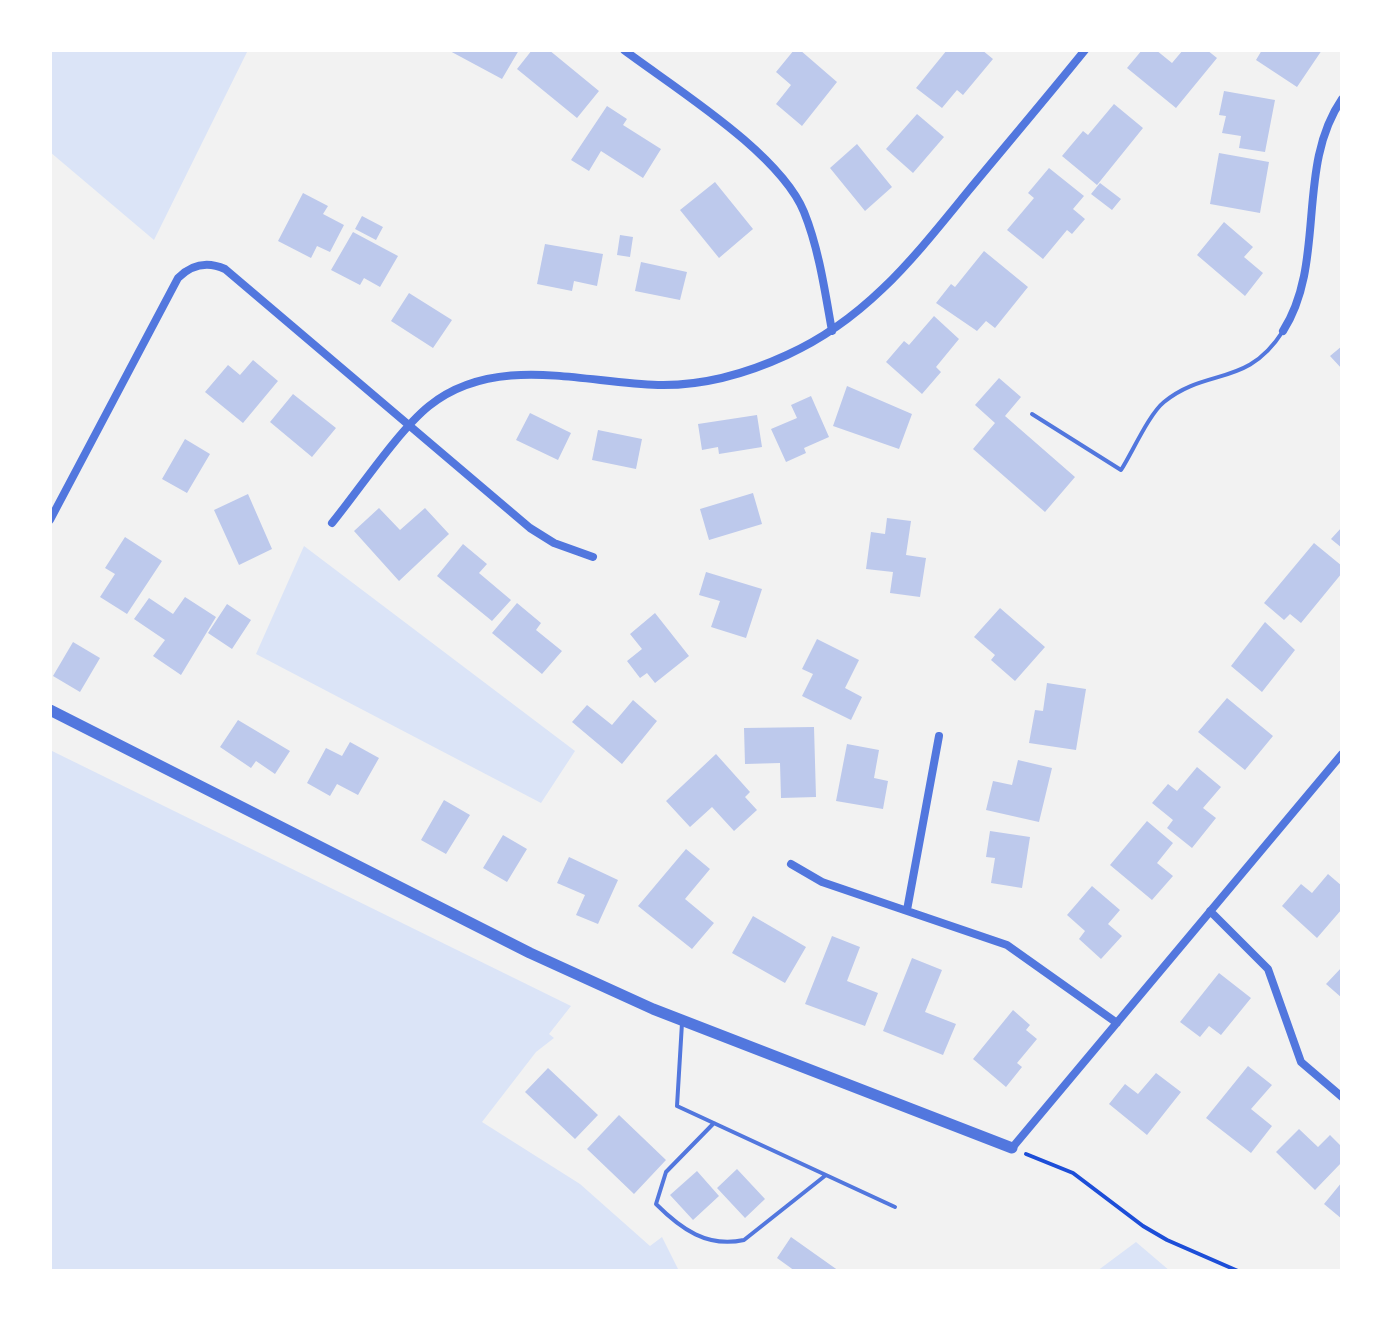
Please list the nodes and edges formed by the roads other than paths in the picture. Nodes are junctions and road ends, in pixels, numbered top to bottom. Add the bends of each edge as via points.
1 (624, 50) edge
2 (1085, 50) edge
3 (1342, 99) edge
4 (832, 331) junction
5 (1283, 331) joint
6 (1032, 414) dead end
7 (409, 428) junction
8 (50, 520) edge
9 (332, 523) dead end
10 (593, 557) dead end
11 (50, 710) edge
12 (939, 736) dead end
13 (1342, 754) edge
14 (791, 864) dead end
15 (907, 910) junction
16 (1210, 911) junction
17 (682, 1020) junction
18 (1117, 1023) junction
19 (1342, 1097) edge
20 (714, 1123) junction
21 (1012, 1148) joint
22 (826, 1175) junction
23 (895, 1207) dead end

1 - 4 street via 751,146 787,182 804,212
2 - 4 street via 896,279
3 - 5 street via 1321,148 1302,291
4 - 7 street via 757,366 693,382 658,385 561,374 476,382 428,407
5 - 6 lane via 1269,353 1249,368 1163,402 1121,470
7 - 8 street via 225,269 201,265 178,278
7 - 9 street
7 - 10 street via 530,528
11 - 17 street via 530,953
12 - 15 street
13 - 16 street
14 - 15 street via 822,882
15 - 18 street via 1007,945
16 - 18 street
16 - 19 street via 1268,969 1301,1062
17 - 20 lane via 677,1106
17 - 21 street
18 - 21 street
20 - 22 lane
20 - 22 lane via 666,1172 656,1204 678,1226 711,1242 744,1240
22 - 23 lane

